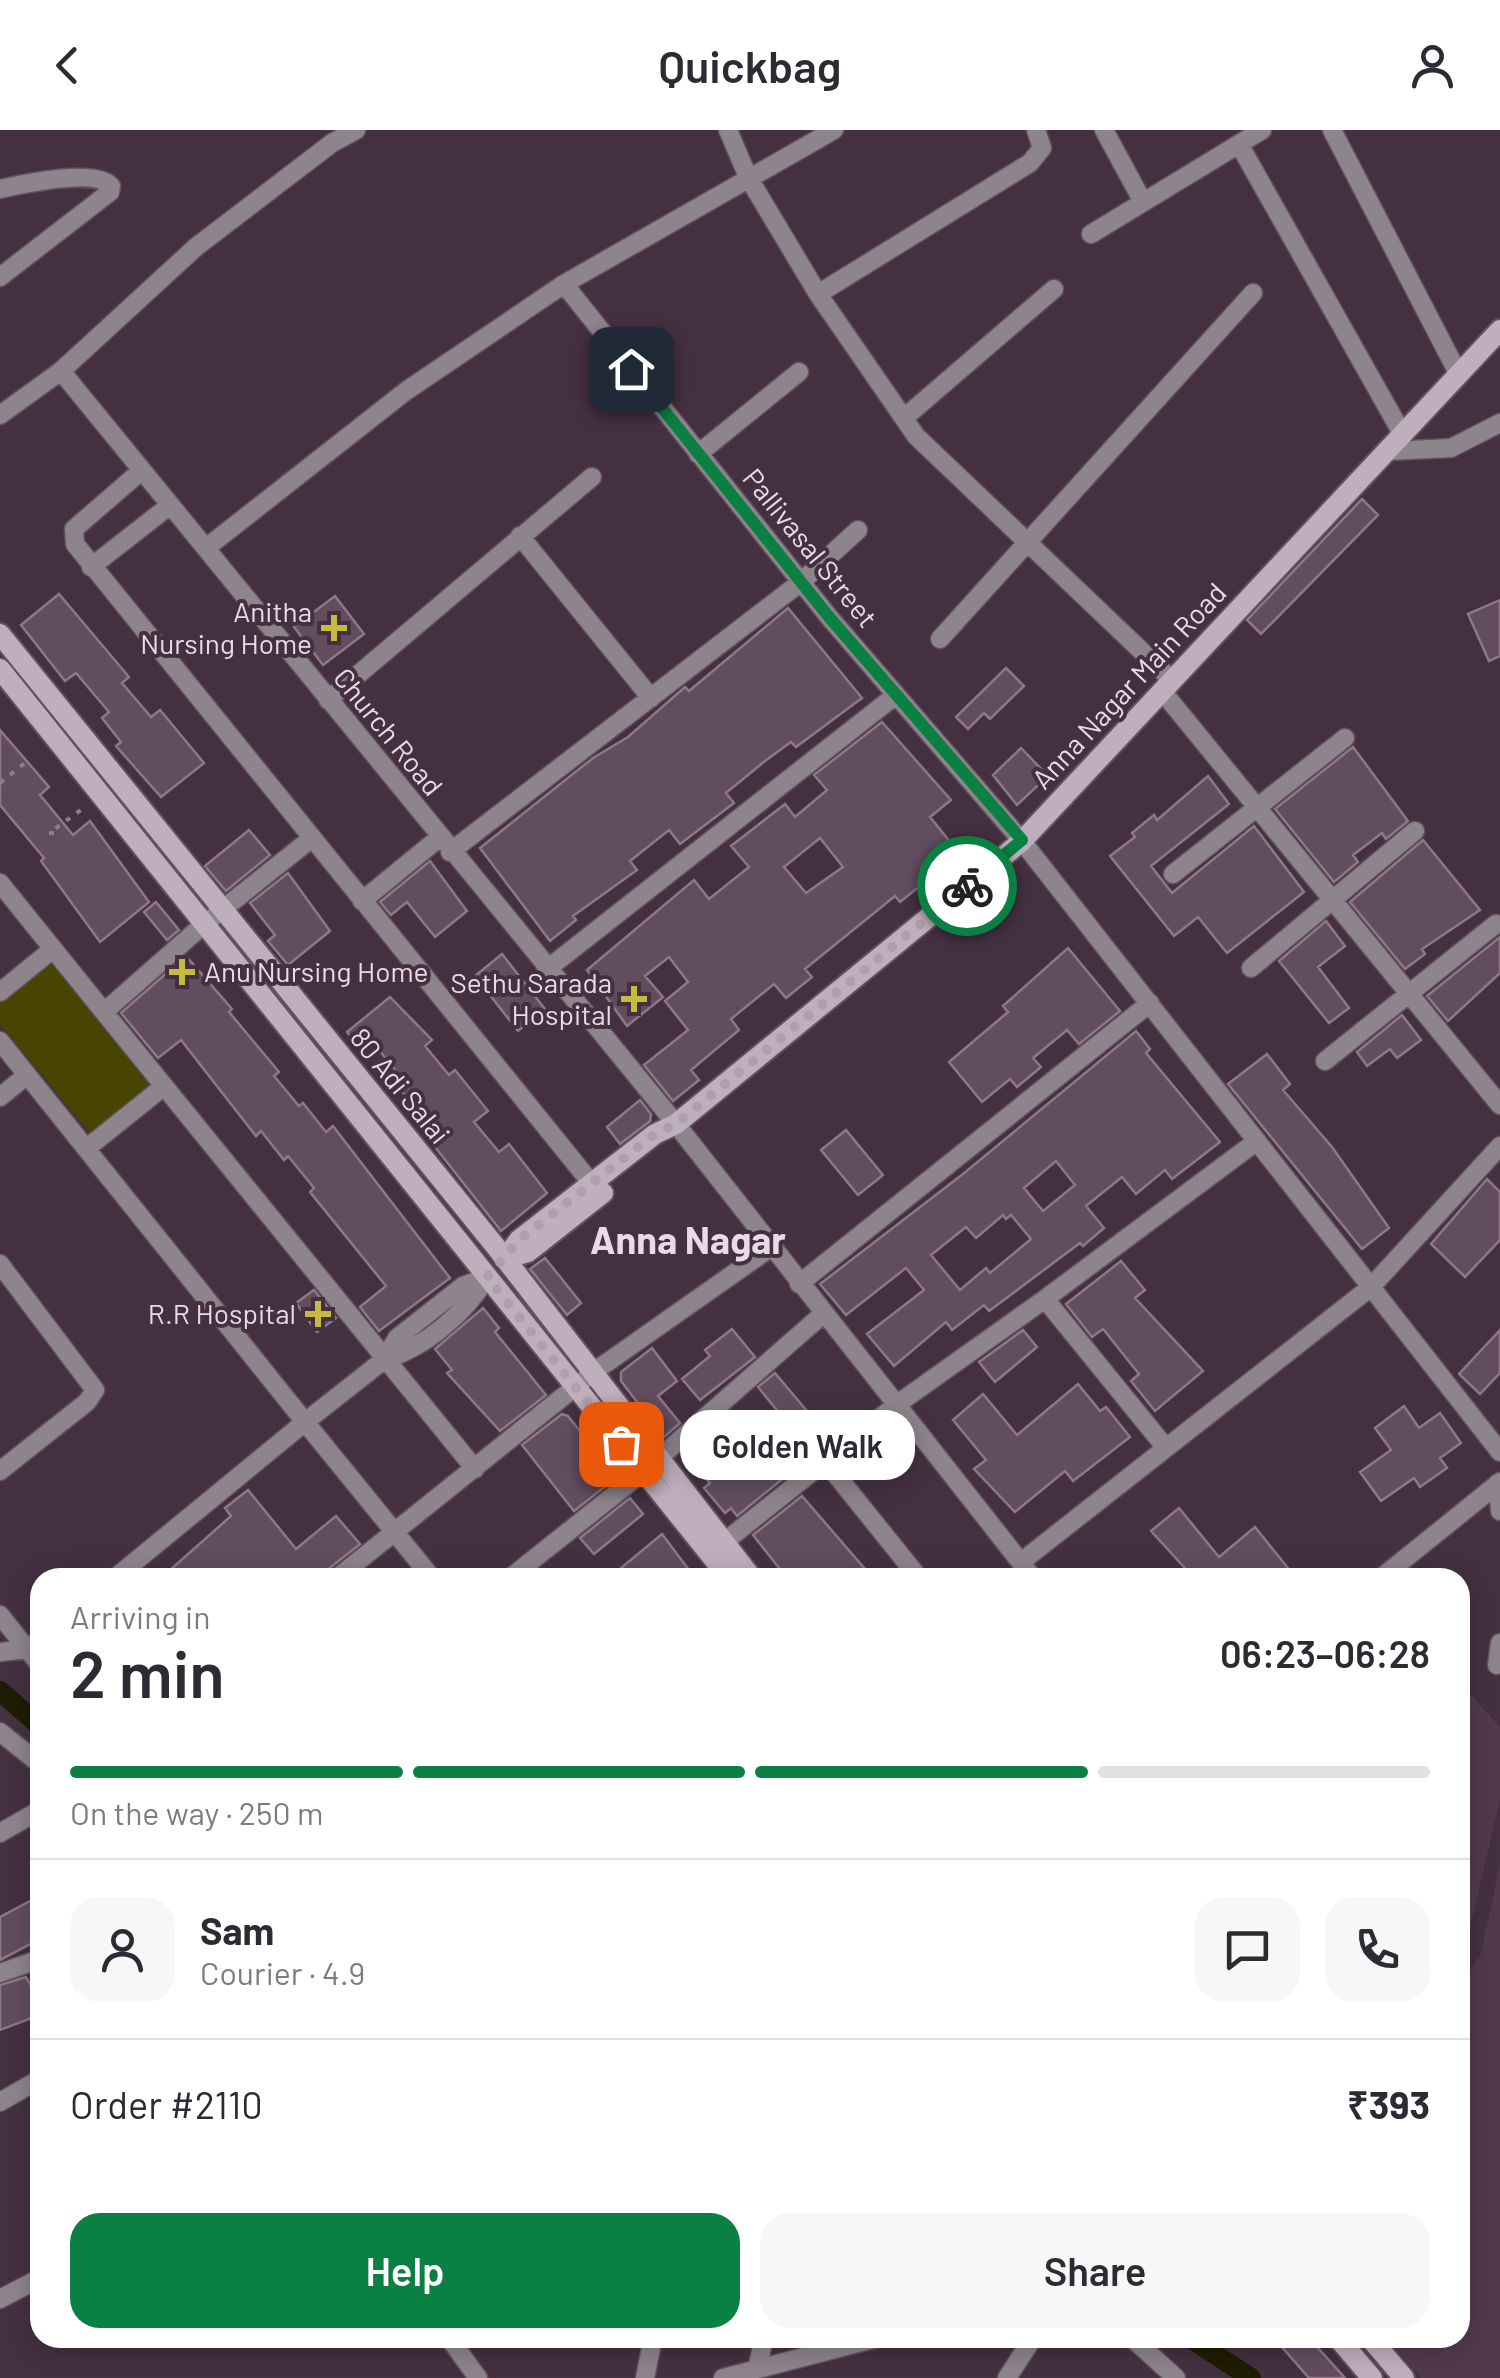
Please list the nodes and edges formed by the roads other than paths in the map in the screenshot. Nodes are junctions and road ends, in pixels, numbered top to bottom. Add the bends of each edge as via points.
1 (356, 130) edge
2 (728, 130) edge
3 (834, 130) edge
4 (1036, 130) edge
5 (1104, 130) edge
6 (1262, 130) edge
7 (1332, 130) edge
8 (326, 136) edge
9 (1239, 144) junction
10 (748, 177) junction
11 (0, 189) edge
12 (1142, 202) junction
13 (1092, 234) dead end
14 (0, 277) edge
15 (564, 284) junction
16 (1054, 289) dead end
17 (1253, 293) dead end
18 (818, 294) junction
19 (1500, 330) edge
20 (61, 371) junction
21 (798, 372) dead end
22 (1459, 375) junction
23 (0, 415) edge
24 (904, 418) junction
25 (1500, 423) edge
26 (1403, 434) junction
27 (1388, 451) junction
28 (698, 454) junction
29 (142, 471) junction
30 (592, 476) dead end
31 (169, 506) junction
32 (858, 530) dead end
33 (520, 536) junction
34 (1030, 544) junction
35 (206, 548) junction
36 (91, 568) junction
37 (801, 582) junction
38 (0, 634) edge
39 (940, 639) dead end
40 (0, 669) edge
41 (1167, 686) junction
42 (896, 696) junction
43 (651, 698) junction
44 (328, 700) junction
45 (1345, 738) dead end
46 (1257, 808) junction
47 (1415, 831) dead end
48 (312, 838) junction
49 (1022, 840) junction
50 (445, 845) junction
51 (1174, 874) dead end
52 (0, 883) edge
53 (362, 900) junction
54 (1332, 900) junction
55 (221, 910) junction
56 (1496, 924) dead end
57 (202, 925) junction
58 (53, 949) junction
59 (1251, 968) dead end
60 (546, 970) junction
61 (0, 992) edge
62 (1409, 994) junction
63 (1150, 1004) junction
64 (104, 1012) junction
65 (0, 1041) edge
66 (1326, 1061) dead end
67 (27, 1075) junction
68 (163, 1087) junction
69 (0, 1097) edge
70 (1500, 1105) edge
71 (676, 1124) junction
72 (1258, 1142) junction
73 (1500, 1146) edge
74 (87, 1148) junction
75 (592, 1184) junction
76 (770, 1248) junction
77 (506, 1259) junction
78 (0, 1264) edge
79 (487, 1277) junction
80 (799, 1284) junction
81 (1371, 1287) junction
82 (1046, 1299) junction
83 (823, 1314) junction
84 (385, 1359) junction
85 (595, 1371) junction
86 (576, 1386) junction
87 (896, 1405) junction
88 (305, 1422) junction
89 (1166, 1448) junction
90 (1500, 1452) edge
91 (825, 1461) junction
92 (650, 1465) junction
93 (475, 1469) junction
94 (0, 1471) edge
95 (1499, 1482) edge
96 (1500, 1511) edge
97 (395, 1531) junction
98 (723, 1543) junction
99 (1021, 1562) junction
100 (127, 1568) edge
101 (349, 1568) edge
102 (424, 1568) edge
103 (535, 1568) edge
104 (721, 1568) edge
105 (744, 1568) edge
106 (911, 1568) edge
107 (1026, 1568) edge
108 (1392, 1568) edge
109 (0, 1615) edge
110 (30, 1641) edge
111 (1500, 1643) edge
112 (30, 1645) edge
113 (0, 1652) edge
114 (1498, 1665) dead end
115 (0, 1732) edge
116 (30, 1756) edge
117 (30, 1816) edge
118 (0, 1832) edge
119 (30, 1962) edge
120 (0, 1974) edge
121 (30, 2086) edge
122 (0, 2102) edge
123 (30, 2283) edge
124 (0, 2299) edge
125 (457, 2348) edge
126 (651, 2348) edge
127 (762, 2348) edge
128 (833, 2348) edge
129 (1026, 2348) edge
130 (1141, 2348) edge
131 (1346, 2348) edge
132 (1378, 2348) edge
133 (758, 2365) junction
134 (1165, 2374) edge
135 (478, 2378) edge
136 (645, 2378) edge
137 (723, 2378) edge
138 (1007, 2378) edge
139 (1372, 2378) edge
140 (1404, 2378) edge

1 - 8 street
2 - 10 street
3 - 10 street
4 - 18 street via 1042,148 1030,162
5 - 12 street
6 - 9 street
7 - 22 street
8 - 20 street
9 - 12 street
9 - 26 street
10 - 15 street
10 - 18 street
11 - 14 street via 99,178 111,186
12 - 13 street
15 - 28 street, Pallivasal Street
15 - 35 street via 406,391
16 - 24 street
17 - 34 street
18 - 24 street
19 - 22 main road, Anna Nagar Main Road
20 - 23 street
20 - 29 street, Church Road
21 - 28 street
22 - 26 main road, Anna Nagar Main Road
24 - 34 street
25 - 27 street via 1451,448
26 - 27 main road, Anna Nagar Main Road
27 - 41 main road, Anna Nagar Main Road
28 - 37 street, Pallivasal Street
29 - 31 street, Church Road
29 - 36 street via 74,529 72,538
30 - 33 street
31 - 35 street, Church Road
31 - 36 street
32 - 37 street
33 - 43 street
33 - 44 street
34 - 39 street
34 - 41 street
35 - 44 street, Church Road
36 - 48 street
37 - 42 street, Pallivasal Street
37 - 43 street
38 - 55 main road, 80 Adi Salai
40 - 57 main road, 80 Adi Salai
41 - 46 street
41 - 49 main road, Anna Nagar Main Road
42 - 49 street, Pallivasal Street
42 - 60 street
43 - 50 street
44 - 50 street, Church Road
45 - 46 street
46 - 51 street
46 - 54 street
47 - 54 street
48 - 53 street
48 - 55 street
49 - 63 street, Pallivasal Street
49 - 71 main road, Anna Nagar Main Road
50 - 53 street
50 - 60 street, Church Road
52 - 58 street
53 - 75 street
54 - 59 street
54 - 62 street
55 - 57 street
55 - 77 main road, 80 Adi Salai
56 - 62 street
57 - 64 street
57 - 79 main road, 80 Adi Salai
58 - 61 street
58 - 64 street
60 - 71 street, Church Road
62 - 66 street
62 - 70 street
63 - 72 street, Pallivasal Street
63 - 80 street
64 - 68 street
65 - 67 street
67 - 69 street
67 - 74 street
68 - 74 street
68 - 84 street
71 - 75 main road, Anna Nagar Main Road
71 - 76 street, Church Road
71 - 77 main road, Anna Nagar Main Road via 663,1145 528,1252
72 - 81 street, Pallivasal Street
72 - 82 street
73 - 81 street
74 - 88 street
75 - 77 main road, Anna Nagar Main Road via 519,1240
76 - 80 street, Church Road
76 - 85 street
77 - 79 street
77 - 85 main road, 80 Adi Salai
78 - 94 street via 95,1390
79 - 84 street via 462,1286 397,1338
79 - 86 main road, 80 Adi Salai
80 - 83 street, Church Road
81 - 89 street
81 - 90 street, Pallivasal Street
82 - 87 street
82 - 89 street
83 - 87 street, Church Road
83 - 92 street
84 - 88 street
84 - 93 street
85 - 86 street
85 - 92 main road, 80 Adi Salai
86 - 92 main road, 80 Adi Salai
86 - 93 street
87 - 91 street
87 - 99 street, Church Road
88 - 97 street
88 - 100 street
89 - 99 street
91 - 98 street
91 - 106 street
92 - 98 main road, 80 Adi Salai
92 - 103 street
92 - 104 main road, 80 Adi Salai
93 - 97 street
95 - 96 street
95 - 108 street
97 - 101 street
97 - 102 street
98 - 105 main road, 80 Adi Salai
99 - 107 street, Church Road
109 - 110 street
111 - 114 street
112 - 113 street
115 - 116 street
117 - 118 street
119 - 120 street
121 - 122 street
123 - 124 street
125 - 135 street
126 - 136 street
127 - 133 street
128 - 133 street
129 - 138 street
130 - 134 street
131 - 139 main road
132 - 140 main road
133 - 137 street

